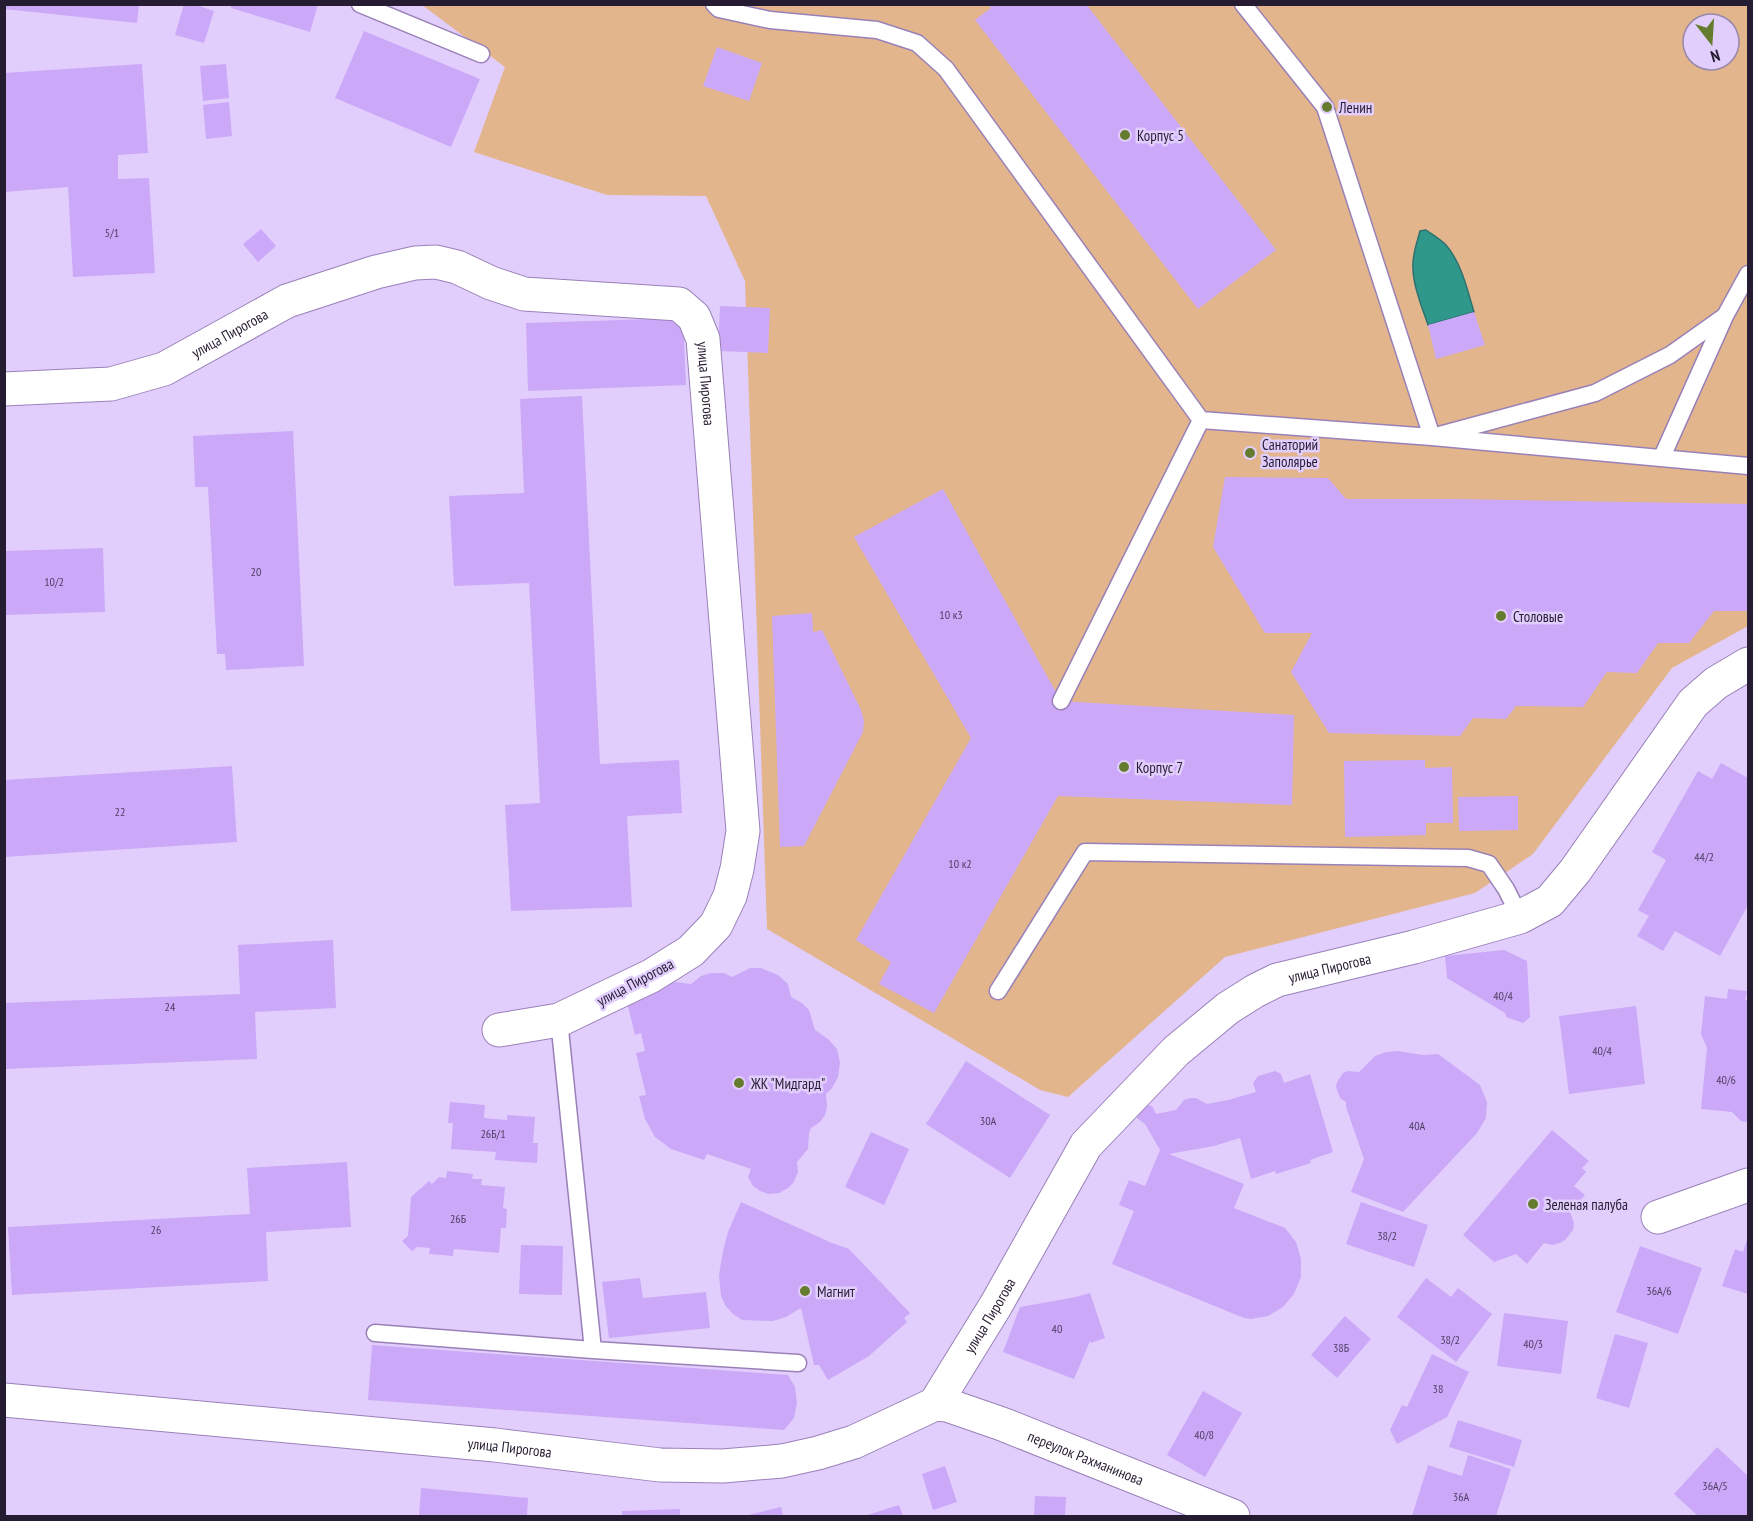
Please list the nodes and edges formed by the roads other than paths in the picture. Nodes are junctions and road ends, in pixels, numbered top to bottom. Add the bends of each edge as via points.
1 (360, 4) edge
2 (714, 4) edge
3 (1243, 4) edge
4 (481, 54) dead end
5 (1749, 274) edge
6 (1725, 316) junction
7 (4, 389) edge
8 (1201, 420) junction
9 (1432, 437) junction
10 (1662, 457) junction
11 (1749, 466) edge
12 (1749, 664) edge
13 (1061, 701) dead end
14 (1520, 917) junction
15 (998, 991) dead end
16 (559, 1020) junction
17 (499, 1030) dead end
18 (1749, 1185) edge
19 (1658, 1217) dead end
20 (375, 1333) dead end
21 (593, 1350) junction
22 (798, 1363) dead end
23 (4, 1400) edge
24 (935, 1404) junction
25 (1233, 1516) edge

1 - 4 lane
2 - 8 lane via 719,9 770,20 877,30 917,43 946,69
3 - 9 lane via 1325,107
5 - 6 lane
6 - 9 lane via 1670,355 1594,393
6 - 10 lane
7 - 16 street, улица Пирогова via 111,384 164,369 287,301 416,263 457,267 524,294 679,304 694,317 703,339 743,831 737,869 716,925 691,951 651,976
8 - 9 lane
8 - 13 lane
9 - 10 lane
10 - 11 lane
12 - 14 street, улица Пирогова via 1716,683 1693,703 1575,871 1550,901
14 - 15 lane via 1489,864 1468,858 1085,852
14 - 24 street, улица Пирогова via 1277,980 1228,1008 1176,1051 1086,1145
16 - 17 street, улица Пирогова
16 - 21 lane
18 - 19 street
20 - 21 lane
21 - 22 lane
23 - 24 street, улица Пирогова via 495,1445 660,1465 723,1467 818,1453 854,1442
24 - 25 street, переулок Рахманинова via 1002,1424

